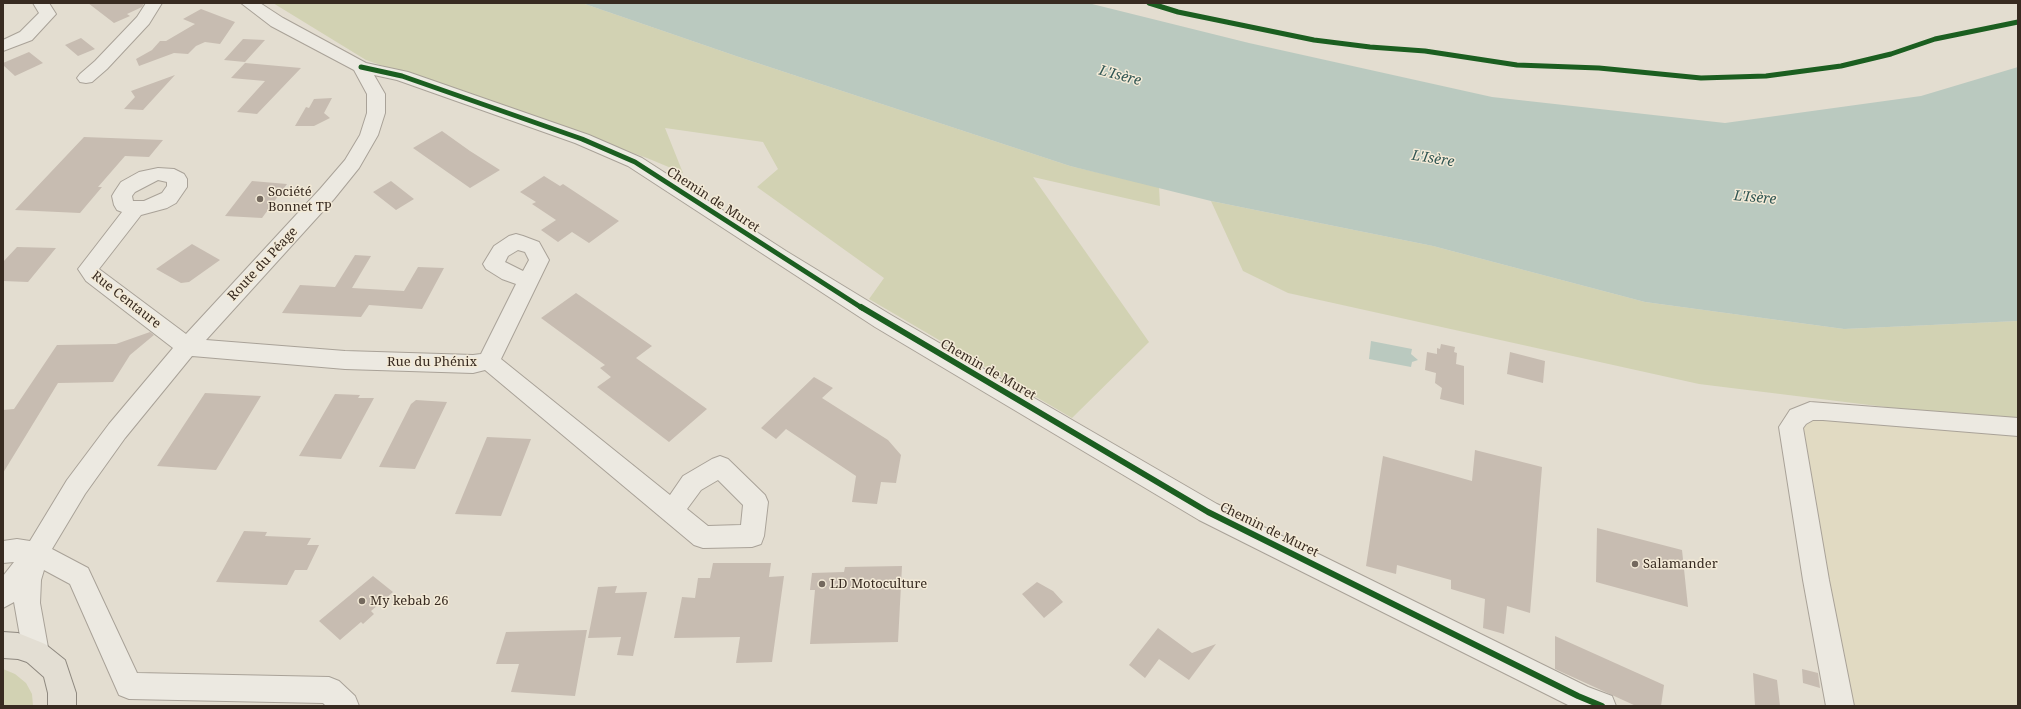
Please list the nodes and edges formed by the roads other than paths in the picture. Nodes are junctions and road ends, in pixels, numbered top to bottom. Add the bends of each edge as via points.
1 (41, 3) edge
2 (154, 3) edge
3 (249, 3) edge
4 (3, 46) edge
5 (361, 67) junction
6 (86, 78) dead end
7 (135, 209) dead end
8 (528, 280) dead end
9 (187, 347) junction
10 (489, 361) junction
11 (2018, 427) edge
12 (672, 511) dead end
13 (3, 552) edge
14 (36, 553) junction
15 (3, 596) edge
16 (3, 645) edge
17 (36, 653) junction
18 (67, 702) edge
19 (345, 706) edge
20 (1602, 706) edge
21 (1840, 706) edge

1 - 4 street via 48,14 26,36
2 - 6 street via 138,25
3 - 5 street via 277,22
5 - 9 street, Route du Péage via 376,94 376,114 369,135 352,164
5 - 20 street, Chemin de Muret via 402,76 582,139 635,162 876,317 1208,512
7 - 9 street, Rue Centaure via 88,269 93,276
8 - 10 street
9 - 10 street, Rue du Phénix via 345,360 473,364
9 - 14 street, Route du Péage via 98,456
10 - 12 street, Rue du Phénix
11 - 21 street via 1823,411 1810,411 1798,417 1792,427
13 - 14 street via 17,550
14 - 15 street, Route du Péage
14 - 17 street, Route du Péage via 28,580 27,603
14 - 19 street via 79,576 129,686 329,690
16 - 17 main road via 18,646
17 - 18 main road via 55,669

